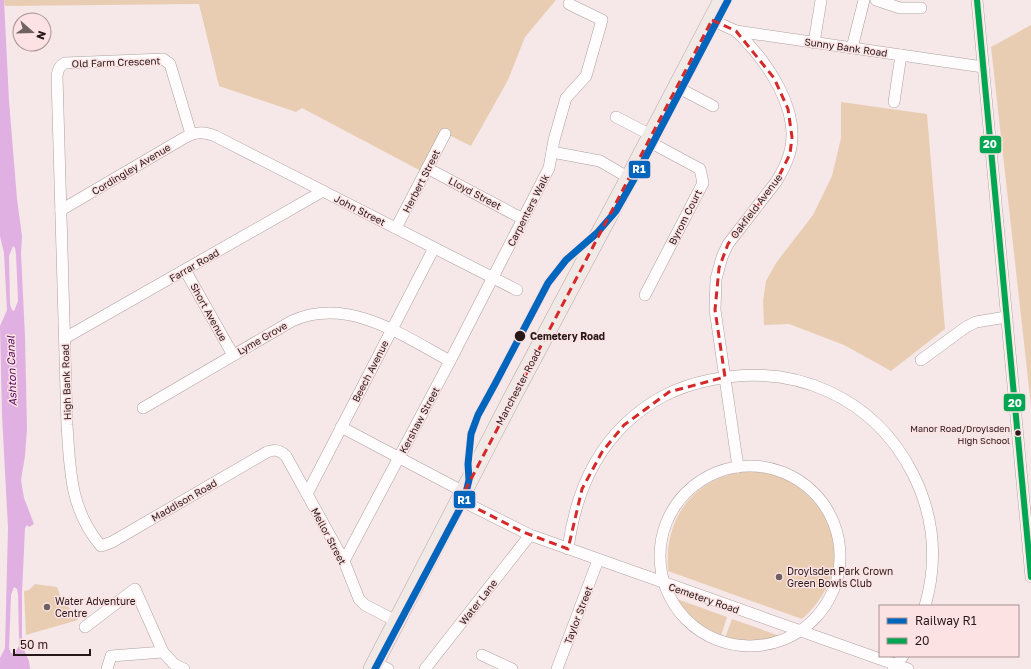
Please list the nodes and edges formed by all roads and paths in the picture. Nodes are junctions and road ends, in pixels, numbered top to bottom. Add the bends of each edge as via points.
1 (722, 0) edge
2 (821, 0) edge
3 (864, 0) edge
4 (876, 0) edge
5 (976, 0) edge
6 (569, 4) dead end
7 (921, 8) dead end
8 (712, 20) junction
9 (736, 31) junction
10 (814, 43) junction
11 (852, 48) junction
12 (901, 55) junction
13 (983, 67) junction
14 (677, 87) junction
15 (894, 102) dead end
16 (713, 106) dead end
17 (616, 117) dead end
18 (202, 132) joint
19 (191, 134) junction
20 (445, 134) dead end
21 (650, 138) junction
22 (552, 152) junction
23 (427, 168) junction
24 (629, 178) junction
25 (323, 191) junction
26 (61, 210) junction
27 (523, 218) junction
28 (396, 228) junction
29 (434, 248) junction
30 (185, 270) junction
31 (493, 278) junction
32 (517, 290) dead end
33 (645, 295) dead end
34 (1006, 317) junction
35 (392, 330) junction
36 (65, 338) junction
37 (233, 355) junction
38 (921, 360) dead end
39 (450, 361) junction
40 (725, 377) junction
41 (143, 408) dead end
42 (341, 427) junction
43 (267, 452) joint
44 (399, 458) junction
45 (738, 467) junction
46 (1026, 469) edge
47 (307, 494) junction
48 (462, 496) junction
49 (530, 535) junction
50 (101, 546) joint
51 (568, 549) junction
52 (598, 560) junction
53 (344, 561) junction
54 (1031, 577) edge
55 (662, 583) junction
56 (925, 605) edge
57 (396, 621) junction
58 (85, 627) dead end
59 (799, 631) junction
60 (163, 652) junction
61 (482, 655) dead end
62 (879, 657) edge
63 (879, 657) edge
64 (898, 663) edge
65 (378, 667) edge
66 (107, 669) edge
67 (184, 669) edge
68 (425, 669) edge
69 (512, 669) edge
70 (557, 669) edge
71 (908, 669) edge

1 - 8 main road, Manchester Road
2 - 10 street
3 - 11 street
4 - 7 street via 900,8
5 - 13 street
6 - 22 street, Carpenters Walk via 602,20 586,76 566,98
8 - 9 street, Sunny Bank Road
8 - 14 main road, Manchester Road
9 - 10 street, Sunny Bank Road
9 - 40 street, Oakfield Avenue via 763,61 781,91 788,109 792,137 790,154 782,172 728,244 719,268 715,288 715,310
10 - 11 street, Sunny Bank Road
11 - 12 street, Sunny Bank Road
12 - 13 street, Sunny Bank Road
12 - 15 street
13 - 34 street
14 - 16 street
14 - 21 main road, Manchester Road
17 - 21 street, Byrom Court
18 - 19 street, Cordingley Avenue
18 - 25 street, John Street via 215,136
19 - 26 street, Cordingley Avenue
19 - 26 street, Old Farm Crescent via 170,64 163,58 62,65 57,76
20 - 23 street, Herbert Street
21 - 24 main road, Manchester Road
21 - 33 street, Byrom Court via 700,169 703,183
22 - 24 street via 600,161
22 - 27 street, Carpenters Walk via 549,168
23 - 27 street, Lloyd Street
23 - 28 street, Herbert Street
24 - 48 main road, Manchester Road
25 - 28 street, John Street
25 - 30 street, Farrar Road
26 - 36 street, High Bank Road
27 - 31 street, Carpenters Walk
28 - 29 street, John Street
29 - 31 street, John Street
29 - 35 street, Beech Avenue
30 - 36 street, Farrar Road
30 - 37 street, Short Avenue
31 - 32 street, John Street
31 - 39 street, Kershaw Street
34 - 38 street via 976,322 966,327
34 - 46 street
35 - 37 street, Lyme Grove via 348,314 311,315 292,321
35 - 39 street, Lyme Grove
35 - 42 street, Beech Avenue
36 - 50 street, High Bank Road via 71,482 84,524
37 - 41 street, Lyme Grove
39 - 44 street, Kershaw Street
40 - 45 street, Oakfield Avenue
40 - 51 street via 669,392 641,410 624,425 602,452 582,489 574,512
40 - 56 street via 754,374 775,376 816,386 850,403 882,430 907,463 918,484 932,530 932,579
42 - 44 street, Cemetery Road
42 - 47 street, Beech Avenue
43 - 47 street, Mellor Street via 283,452
43 - 50 street, Maddison Road
44 - 48 street, Cemetery Road
44 - 53 street, Kershaw Street
45 - 55 street via 705,479 681,499 672,513 662,543
45 - 59 street via 770,467 793,476 821,501 835,528 840,557 836,581 817,613
46 - 54 street
47 - 53 street, Mellor Street
48 - 49 street, Cemetery Road
48 - 57 main road, Manchester Road
49 - 51 street, Cemetery Road
49 - 68 street, Water Lane
51 - 52 street, Cemetery Road
52 - 55 street, Cemetery Road
52 - 70 street, Taylor Street
53 - 57 street, Mellor Street via 359,599
55 - 59 street, Cemetery Road
55 - 59 street via 683,617 704,634 720,642 737,646 768,645
57 - 65 main road, Manchester Road
58 - 60 street via 135,590
59 - 63 street, Cemetery Road
60 - 66 street via 111,656
60 - 67 street via 174,664
61 - 69 street
62 - 64 street, Cemetery Road
64 - 71 street, Cemetery Road

